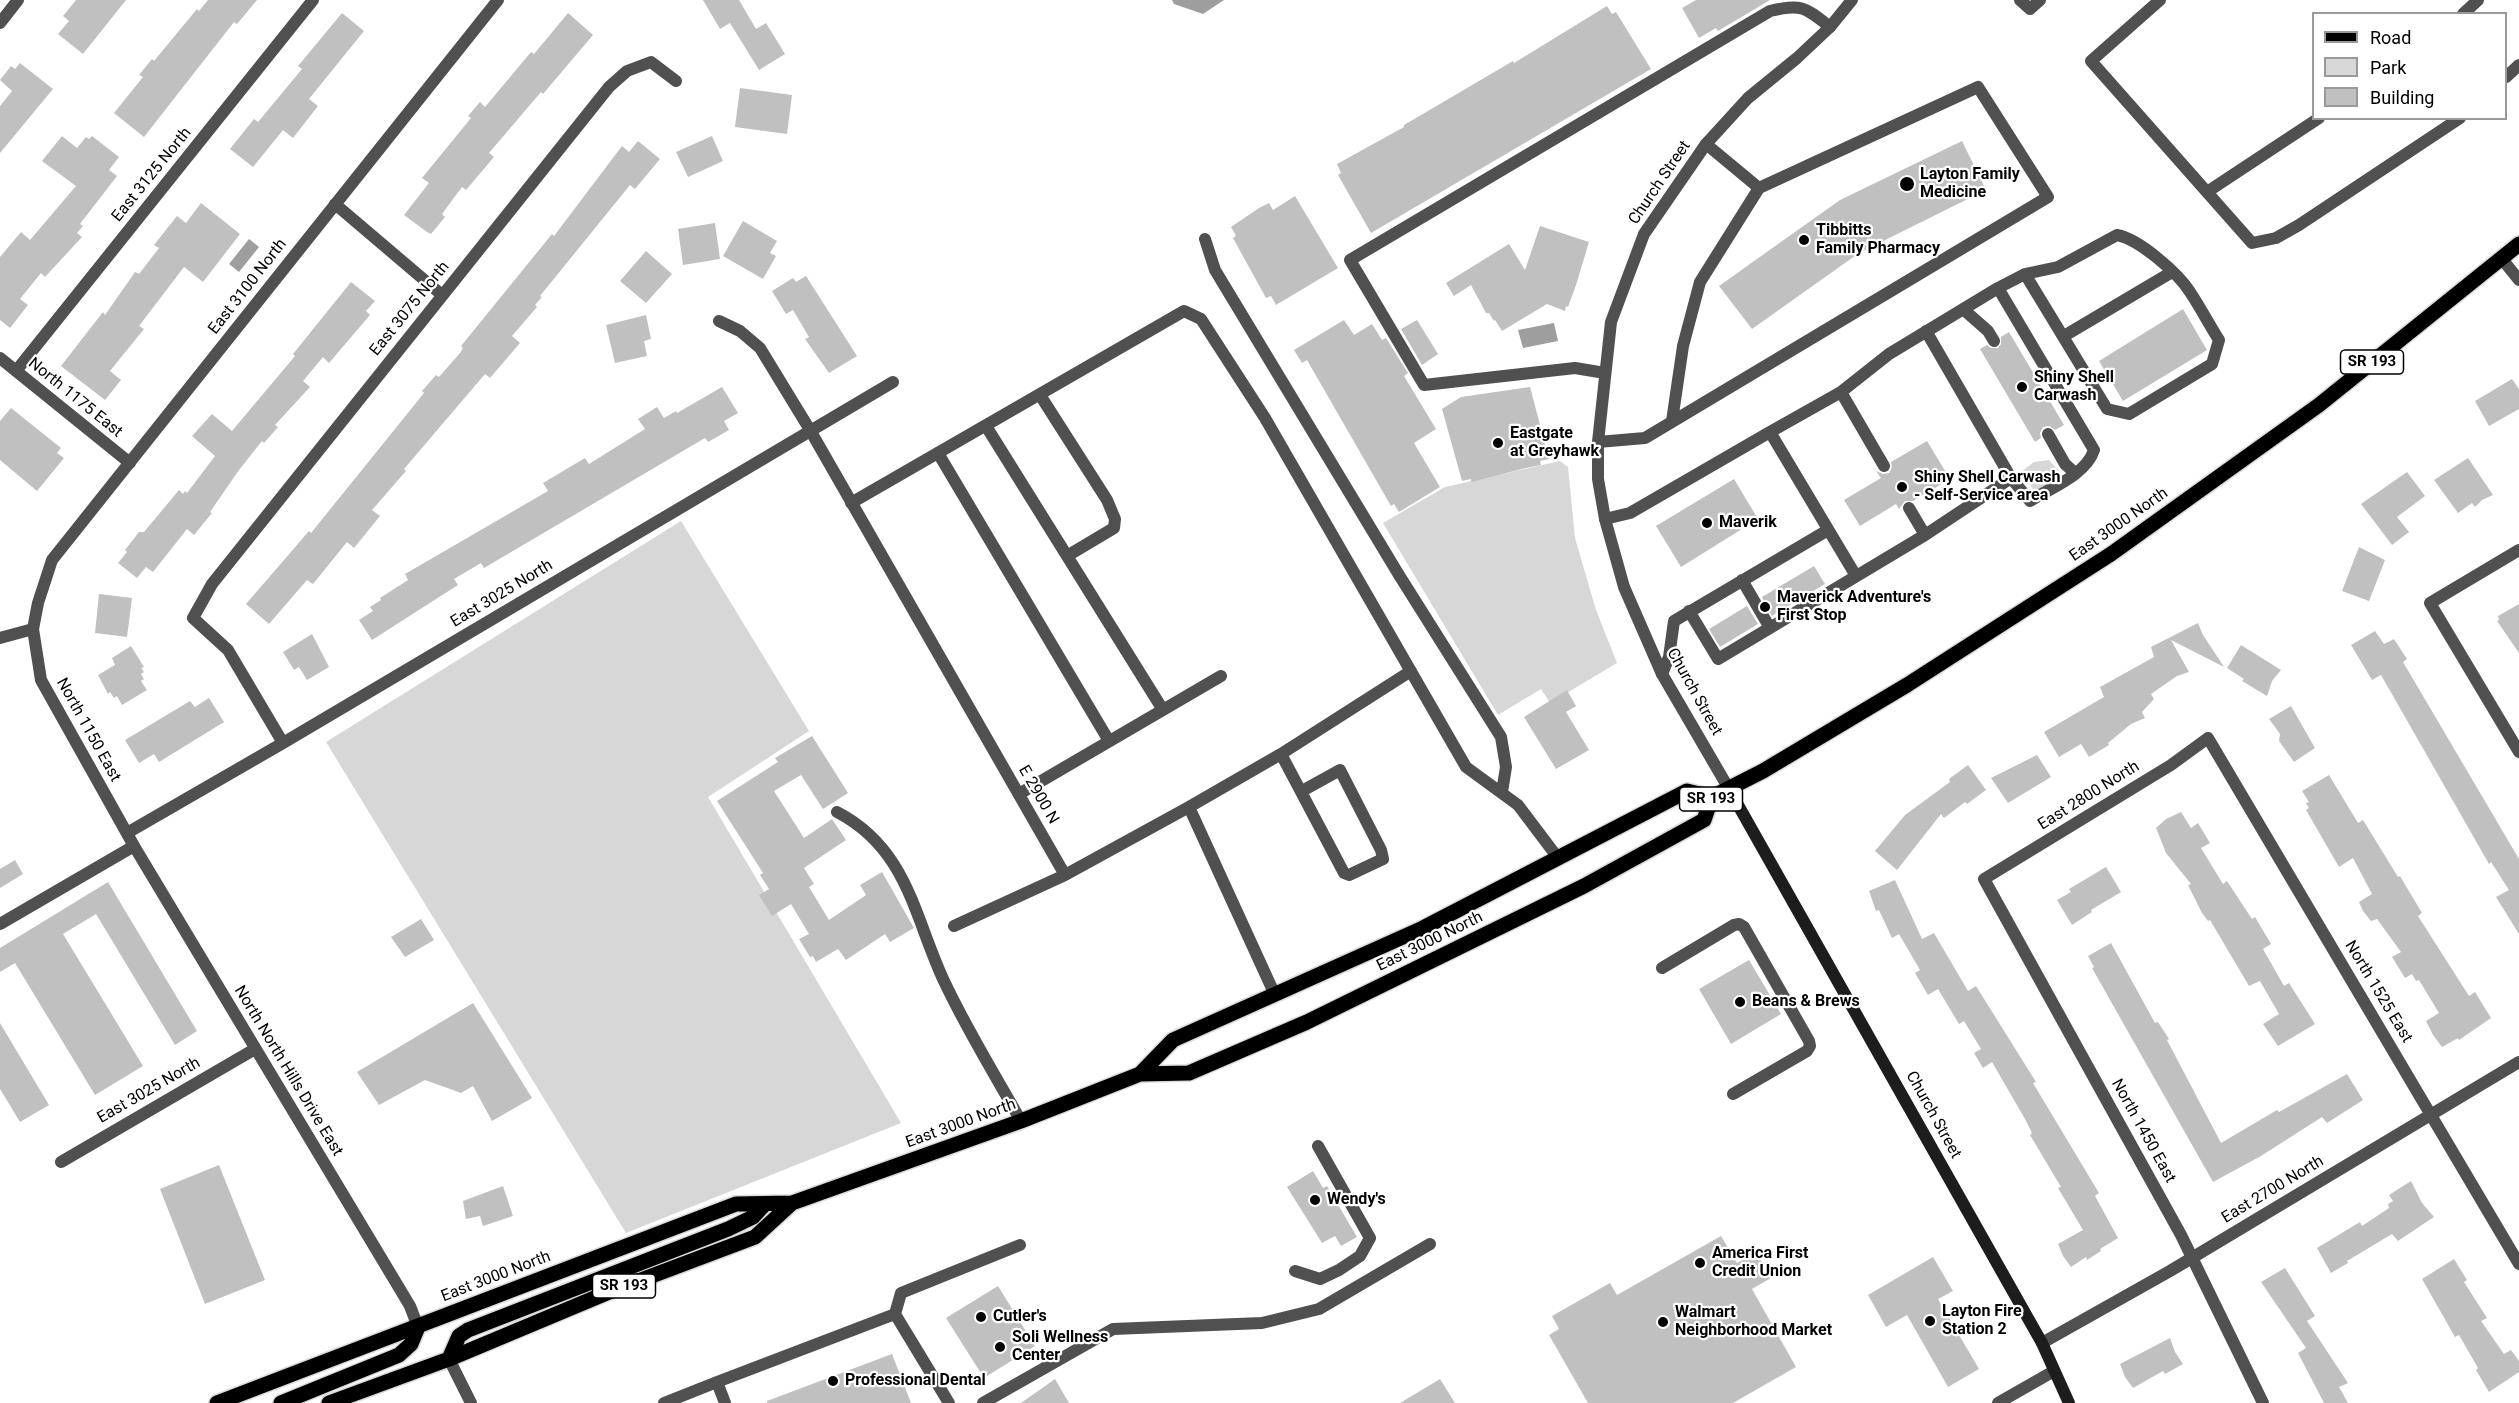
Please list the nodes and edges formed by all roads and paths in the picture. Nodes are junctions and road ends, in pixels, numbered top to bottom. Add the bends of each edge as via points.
1 (18, 0) edge
2 (313, 0) edge
3 (498, 0) edge
4 (1852, 0) edge
5 (2020, 0) edge
6 (2040, 0) edge
7 (2160, 0) edge
8 (2478, 0) edge
9 (2465, 12) edge
10 (0, 23) edge
11 (1830, 27) junction
12 (2519, 65) edge
13 (2507, 75) edge
14 (676, 81) dead end
15 (2316, 120) edge
16 (2457, 120) edge
17 (1706, 144) junction
18 (1759, 188) junction
19 (2207, 192) junction
20 (335, 204) junction
21 (1205, 239) dead end
22 (2519, 244) edge
23 (2502, 259) junction
24 (2172, 272) junction
25 (2025, 274) junction
26 (2519, 280) edge
27 (1998, 288) junction
28 (442, 295) junction
29 (1963, 309) junction
30 (719, 321) dead end
31 (1926, 331) junction
32 (2064, 336) junction
33 (1994, 341) dead end
34 (0, 358) edge
35 (16, 370) junction
36 (1605, 373) junction
37 (893, 382) dead end
38 (1841, 392) junction
39 (1040, 395) junction
40 (1672, 421) junction
41 (986, 426) junction
42 (810, 430) junction
43 (1770, 432) junction
44 (2048, 434) dead end
45 (1598, 442) junction
46 (938, 453) junction
47 (130, 463) junction
48 (1884, 466) dead end
49 (2075, 473) junction
50 (2011, 478) junction
51 (851, 503) junction
52 (1910, 508) dead end
53 (1605, 519) junction
54 (1828, 530) junction
55 (1925, 535) junction
56 (2519, 550) edge
57 (1067, 556) junction
58 (1856, 576) junction
59 (1742, 580) junction
60 (38, 603) joint
61 (1689, 611) junction
62 (1770, 628) junction
63 (33, 629) junction
64 (0, 638) edge
65 (1411, 671) junction
66 (1662, 674) junction
67 (1221, 676) dead end
68 (1162, 710) junction
69 (2208, 738) joint
70 (1109, 741) junction
71 (284, 743) junction
72 (2519, 752) edge
73 (1281, 754) junction
74 (1729, 789) junction
75 (1302, 791) junction
76 (1502, 792) junction
77 (1019, 794) junction
78 (1712, 797) junction
79 (1189, 807) junction
80 (837, 812) dead end
81 (127, 833) junction
82 (134, 846) junction
83 (1558, 858) junction
84 (1065, 875) junction
85 (1984, 879) joint
86 (0, 924) edge
87 (954, 926) dead end
88 (1662, 968) dead end
89 (1275, 995) junction
90 (255, 1049) junction
91 (2519, 1062) edge
92 (1140, 1074) junction
93 (1733, 1094) dead end
94 (2430, 1114) junction
95 (1021, 1121) junction
96 (1318, 1146) dead end
97 (61, 1162) dead end
98 (792, 1203) junction
99 (765, 1204) junction
100 (1430, 1244) dead end
101 (1020, 1245) dead end
102 (2193, 1258) junction
103 (2519, 1264) edge
104 (1295, 1271) dead end
105 (895, 1314) junction
106 (418, 1327) junction
107 (2042, 1343) junction
108 (449, 1359) junction
109 (2054, 1371) junction
110 (717, 1382) junction
111 (671, 1402) edge
112 (217, 1403) edge
113 (281, 1403) edge
114 (328, 1403) edge
115 (471, 1403) edge
116 (725, 1403) edge
117 (949, 1403) edge
118 (983, 1403) edge
119 (1998, 1403) edge
120 (2069, 1403) edge
121 (2263, 1403) edge

1 - 10 street
2 - 35 street, East 3125 North
3 - 20 street, East 3100 North
4 - 11 street, Church Street
5 - 6 street via 2030,9
7 - 19 street via 2091,61
8 - 9 street
11 - 17 street, Church Street via 1748,98
11 - 36 street via 1809,11 1792,5 1770,11 1350,260 1425,385 1575,368
12 - 13 street
14 - 28 street, East 3075 North via 651,62 627,71 609,87
15 - 19 street
16 - 19 street via 2276,238 2252,243
17 - 18 street
17 - 36 street, Church Street via 1644,234 1611,322
18 - 40 street via 1700,282 1683,346
18 - 40 street via 1978,87 2048,197
20 - 28 street
20 - 47 street, East 3100 North
21 - 76 street via 1215,270 1398,575 1501,737 1506,767
22 - 23 main road, East 3000 North / SR 193
23 - 26 street
23 - 74 main road, East 3000 North / SR 193 via 2319,405 2111,554 1907,685
24 - 25 street via 2126,237 2117,235 2058,267
24 - 32 street
24 - 32 street via 2189,290 2218,340 2212,364 2129,414 2107,409
25 - 27 street
25 - 32 street
27 - 29 street
27 - 49 street via 2094,450 2088,463
28 - 71 street, East 3075 North via 212,584 193,618 228,650
29 - 31 street
29 - 33 street
30 - 42 street, E 2900 N via 740,331 760,348
31 - 38 street
31 - 50 street
34 - 35 street, North 1175 East
35 - 47 street, North 1175 East
36 - 45 street, Church Street
37 - 42 street, East 3025 North
38 - 43 street
38 - 48 street
39 - 41 street
39 - 57 street via 1115,519 1114,528
39 - 65 street via 1184,311 1201,319 1265,418
40 - 45 street via 1645,438
41 - 46 street
41 - 57 street
42 - 51 street, E 2900 N
42 - 71 street, East 3025 North
43 - 53 street via 1630,513
43 - 54 street
44 - 49 street via 2065,464
45 - 53 street, Church Street via 1598,479
46 - 51 street
46 - 70 street
47 - 60 street, East 3100 North via 52,560
49 - 50 street via 2030,501
50 - 55 street
51 - 77 street, E 2900 N
52 - 55 street
53 - 66 street, Church Street via 1624,587
54 - 58 street
54 - 59 street
55 - 58 street
56 - 72 street via 2430,603
57 - 68 street
58 - 62 street
59 - 61 street
59 - 62 street
60 - 63 street, North 1150 East
61 - 62 street via 1718,659
61 - 66 street via 1674,621 1669,657
63 - 64 street
63 - 81 street, North 1150 East via 41,680
65 - 73 street
65 - 76 street via 1466,767
66 - 74 street, Church Street
67 - 68 street
68 - 70 street
69 - 85 street, East 2800 North via 2171,765
69 - 94 street, North 1525 East
70 - 77 street
71 - 81 street, East 3025 North
73 - 75 street
73 - 79 street
74 - 78 main road, East 3000 North / SR 193
74 - 107 street, Church Street
75 - 75 street via 1344,873 1383,859 1340,770
76 - 83 street via 1518,805
77 - 84 street, E 2900 N
78 - 83 main road, East 3000 North / SR 193 via 1687,791
78 - 92 main road, East 3000 North / SR 193 via 1704,820 1584,886 1318,1017 1189,1073
79 - 84 street
79 - 89 street
80 - 95 street via 857,823 887,854 910,890 943,979
81 - 82 street, North North Hills Drive East
82 - 86 street
82 - 90 street, North North Hills Drive East
83 - 89 main road, East 3000 North / SR 193 via 1423,928
84 - 87 street
85 - 102 street, North 1450 East
88 - 93 street via 1739,924 1809,1041 1807,1051
89 - 92 main road, East 3000 North / SR 193 via 1173,1040
90 - 97 street, East 3025 North
90 - 106 street, North North Hills Drive East via 410,1306
91 - 94 street, East 2700 North
92 - 95 main road, East 3000 North / SR 193
94 - 102 street, East 2700 North
94 - 103 street, North 1525 East
95 - 98 main road, East 3000 North / SR 193
96 - 104 street via 1370,1238 1360,1256 1320,1279
98 - 99 main road, East 3000 North / SR 193
98 - 108 main road, East 3000 North / SR 193 via 755,1237
99 - 106 main road, East 3000 North / SR 193 via 736,1204
99 - 108 main road via 753,1217 728,1229 468,1330 459,1335
100 - 118 street via 1319,1309 1262,1323 1113,1329
101 - 105 street via 901,1293
102 - 107 street, East 2700 North
102 - 121 street, North 1450 East
105 - 110 street
105 - 117 street
106 - 112 main road, East 3000 North / SR 193
106 - 113 main road via 411,1344 399,1355
107 - 109 street, Church Street
108 - 114 main road, East 3000 North / SR 193
108 - 115 street
109 - 119 street
109 - 120 street, Church Street
110 - 111 street
110 - 116 street

